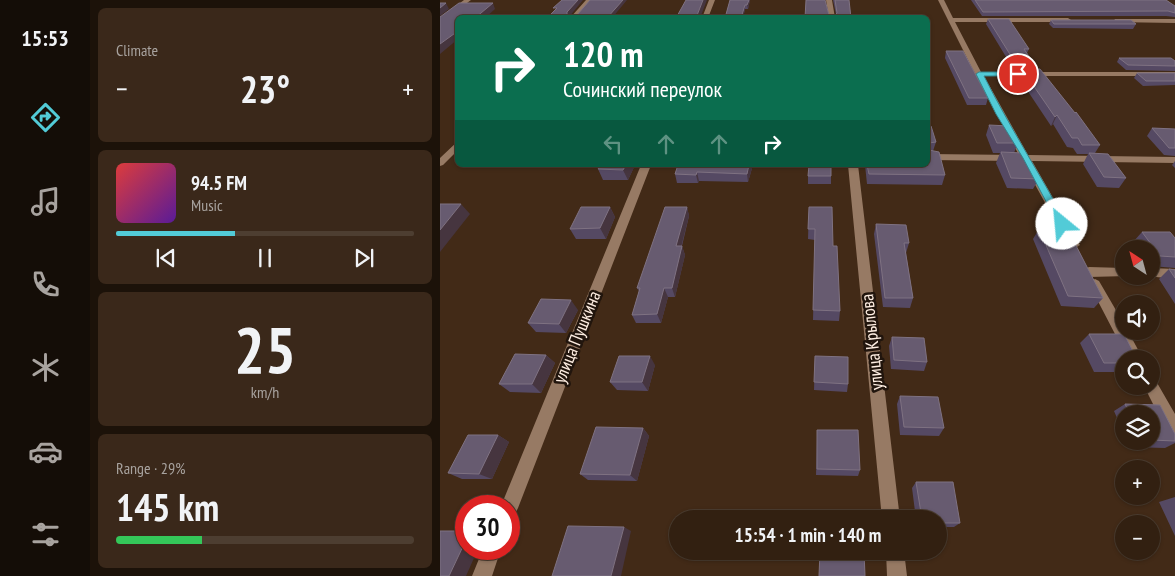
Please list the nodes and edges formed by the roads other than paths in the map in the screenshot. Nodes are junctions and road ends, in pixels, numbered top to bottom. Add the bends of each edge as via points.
1 (468, 0) edge
2 (590, 0) edge
3 (712, 0) edge
4 (829, 0) edge
5 (941, 0) edge
6 (576, 15) edge
7 (706, 15) edge
8 (832, 15) edge
9 (950, 20) junction
10 (1077, 20) edge
11 (440, 21) edge
12 (1107, 21) edge
13 (1175, 21) edge
14 (979, 74) junction
15 (1175, 74) edge
16 (449, 154) edge
17 (930, 157) edge
18 (1027, 158) junction
19 (1175, 160) edge
20 (440, 163) edge
21 (645, 167) edge
22 (853, 167) edge
23 (1084, 264) junction
24 (1115, 271) edge
25 (1160, 273) edge
26 (1175, 274) edge
27 (1131, 350) edge
28 (1156, 395) edge
29 (1175, 430) edge
30 (514, 495) edge
31 (890, 510) edge
32 (488, 560) edge
33 (896, 560) edge
34 (482, 576) edge
35 (897, 576) edge

1 - 11 street
2 - 6 street
3 - 7 street
4 - 8 street
5 - 9 street
9 - 10 street
9 - 14 street
12 - 13 street
14 - 15 street
14 - 18 street
16 - 20 street
17 - 18 street
18 - 19 street
18 - 23 street
21 - 30 street, улица Пушкина
22 - 31 street, улица Крылова
23 - 24 street
23 - 27 street
25 - 26 street
28 - 29 street
32 - 34 street
33 - 35 street

